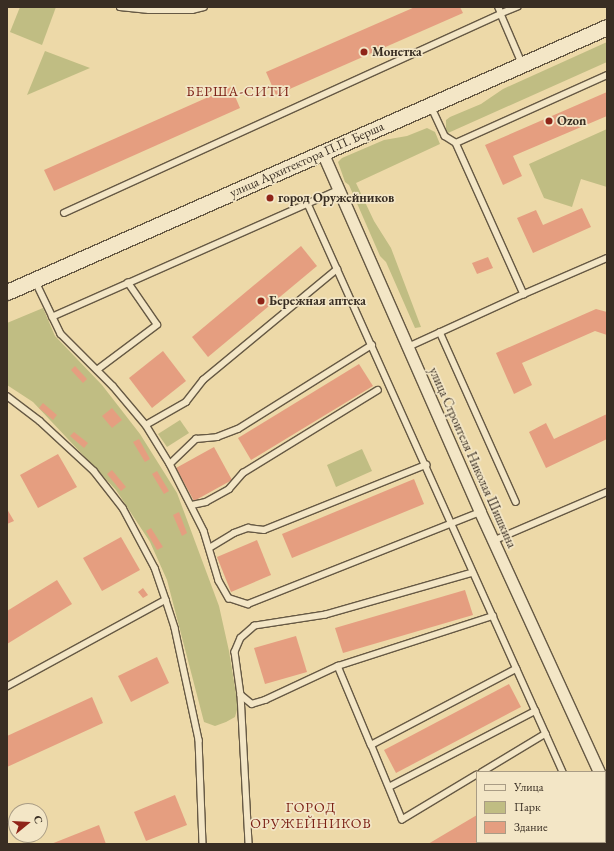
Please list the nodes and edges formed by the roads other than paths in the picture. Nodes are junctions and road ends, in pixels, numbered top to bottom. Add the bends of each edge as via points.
1 (120, 7) edge
2 (204, 7) edge
3 (498, 7) edge
4 (518, 7) edge
5 (501, 14) junction
6 (607, 27) edge
7 (522, 64) junction
8 (607, 75) edge
9 (431, 106) junction
10 (456, 143) junction
11 (323, 154) junction
12 (338, 190) junction
13 (308, 204) junction
14 (64, 212) dead end
15 (607, 258) edge
16 (337, 268) junction
17 (35, 280) junction
18 (128, 283) junction
19 (7, 292) edge
20 (524, 294) junction
21 (52, 317) junction
22 (440, 332) junction
23 (372, 345) junction
24 (408, 347) junction
25 (97, 370) junction
26 (378, 390) dead end
27 (7, 396) edge
28 (146, 425) junction
29 (170, 464) junction
30 (426, 465) junction
31 (607, 492) edge
32 (516, 502) dead end
33 (192, 505) junction
34 (480, 512) junction
35 (451, 524) junction
36 (493, 541) junction
37 (211, 547) junction
38 (473, 573) junction
39 (166, 600) junction
40 (493, 616) junction
41 (338, 666) junction
42 (516, 669) junction
43 (7, 687) edge
44 (241, 695) junction
45 (535, 711) junction
46 (546, 734) junction
47 (371, 745) junction
48 (485, 771) edge
49 (563, 771) edge
50 (598, 771) edge
51 (476, 776) edge
52 (389, 788) junction
53 (203, 844) edge
54 (249, 844) edge

1 - 2 lane via 149,10
3 - 5 lane
4 - 5 lane
5 - 7 lane
5 - 14 lane
6 - 7 street, улица Архитектора П.П. Берша
7 - 9 street, улица Архитектора П.П. Берша
8 - 10 lane
9 - 10 lane via 445,136
9 - 11 street, улица Архитектора П.П. Берша
10 - 20 lane
11 - 12 street, улица Строителя Николая Шишкина
11 - 17 street, улица Архитектора П.П. Берша
12 - 13 lane
12 - 24 street, улица Строителя Николая Шишкина
13 - 16 lane
13 - 18 lane
15 - 20 lane
16 - 23 lane
16 - 28 lane via 203,380 186,402
17 - 19 street, улица Архитектора П.П. Берша
17 - 21 lane
18 - 21 lane
18 - 25 lane via 157,325
20 - 22 lane
21 - 25 lane via 61,334
22 - 24 lane
22 - 32 lane
23 - 29 lane via 238,429 217,437 196,439
23 - 30 lane
24 - 34 street, улица Строителя Николая Шишкина
25 - 28 lane
26 - 33 lane via 243,472 229,489 206,502
27 - 39 lane via 40,421 94,471 122,508 155,568
28 - 29 lane
29 - 33 lane
30 - 35 lane
30 - 37 lane via 264,530 248,528 234,533
31 - 36 lane
33 - 37 lane
34 - 35 lane
34 - 36 street, улица Строителя Николая Шишкина
35 - 37 lane via 248,604 229,598 219,581
35 - 38 lane
36 - 50 street, улица Строителя Николая Шишкина
38 - 40 lane
38 - 44 lane via 326,615 255,626 241,638 235,652
39 - 43 lane
39 - 53 lane via 175,628 199,740
40 - 41 lane
40 - 42 lane
41 - 44 lane via 252,704
41 - 47 lane
42 - 45 lane
42 - 47 lane
44 - 54 lane
45 - 46 lane
45 - 52 lane
46 - 48 lane
46 - 49 lane
47 - 52 lane
51 - 52 lane via 402,820

